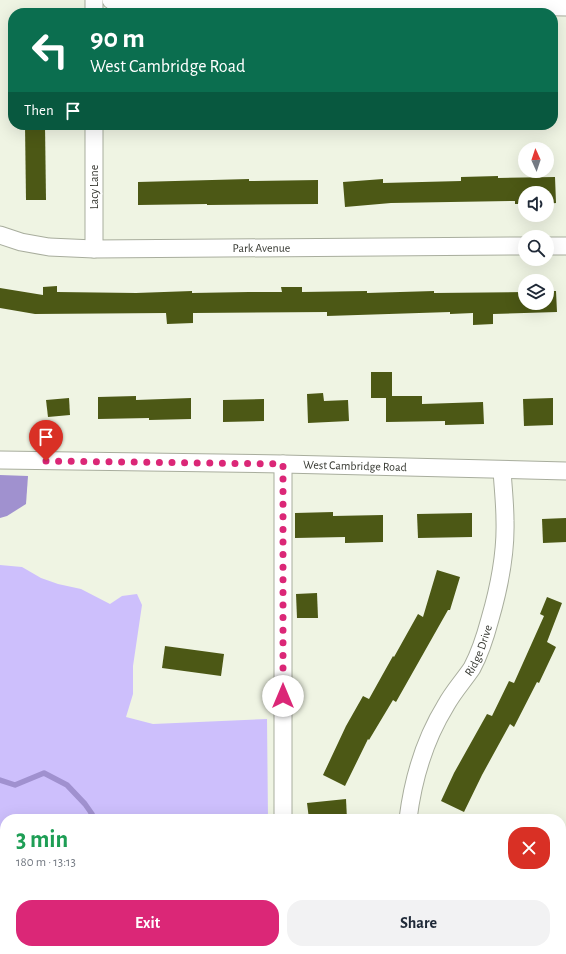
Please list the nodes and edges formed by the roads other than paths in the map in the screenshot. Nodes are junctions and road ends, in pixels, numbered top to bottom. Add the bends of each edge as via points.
1 (111, 0) edge
2 (566, 7) edge
3 (94, 130) edge
4 (0, 235) edge
5 (518, 246) edge
6 (554, 246) edge
7 (566, 246) edge
8 (94, 249) junction
9 (0, 460) edge
10 (283, 464) junction
11 (502, 470) junction
12 (566, 471) edge
13 (284, 814) edge
14 (409, 814) edge

1 - 2 street
3 - 8 street, Lacy Lane
4 - 8 street, Park Avenue via 49,247
5 - 8 street, Park Avenue
6 - 7 street
9 - 10 street, West Cambridge Road
10 - 11 street, West Cambridge Road
10 - 13 street
11 - 12 street, West Cambridge Road
11 - 14 street, Ridge Drive via 505,521 503,558 486,634 472,667 446,705 432,732 419,766

